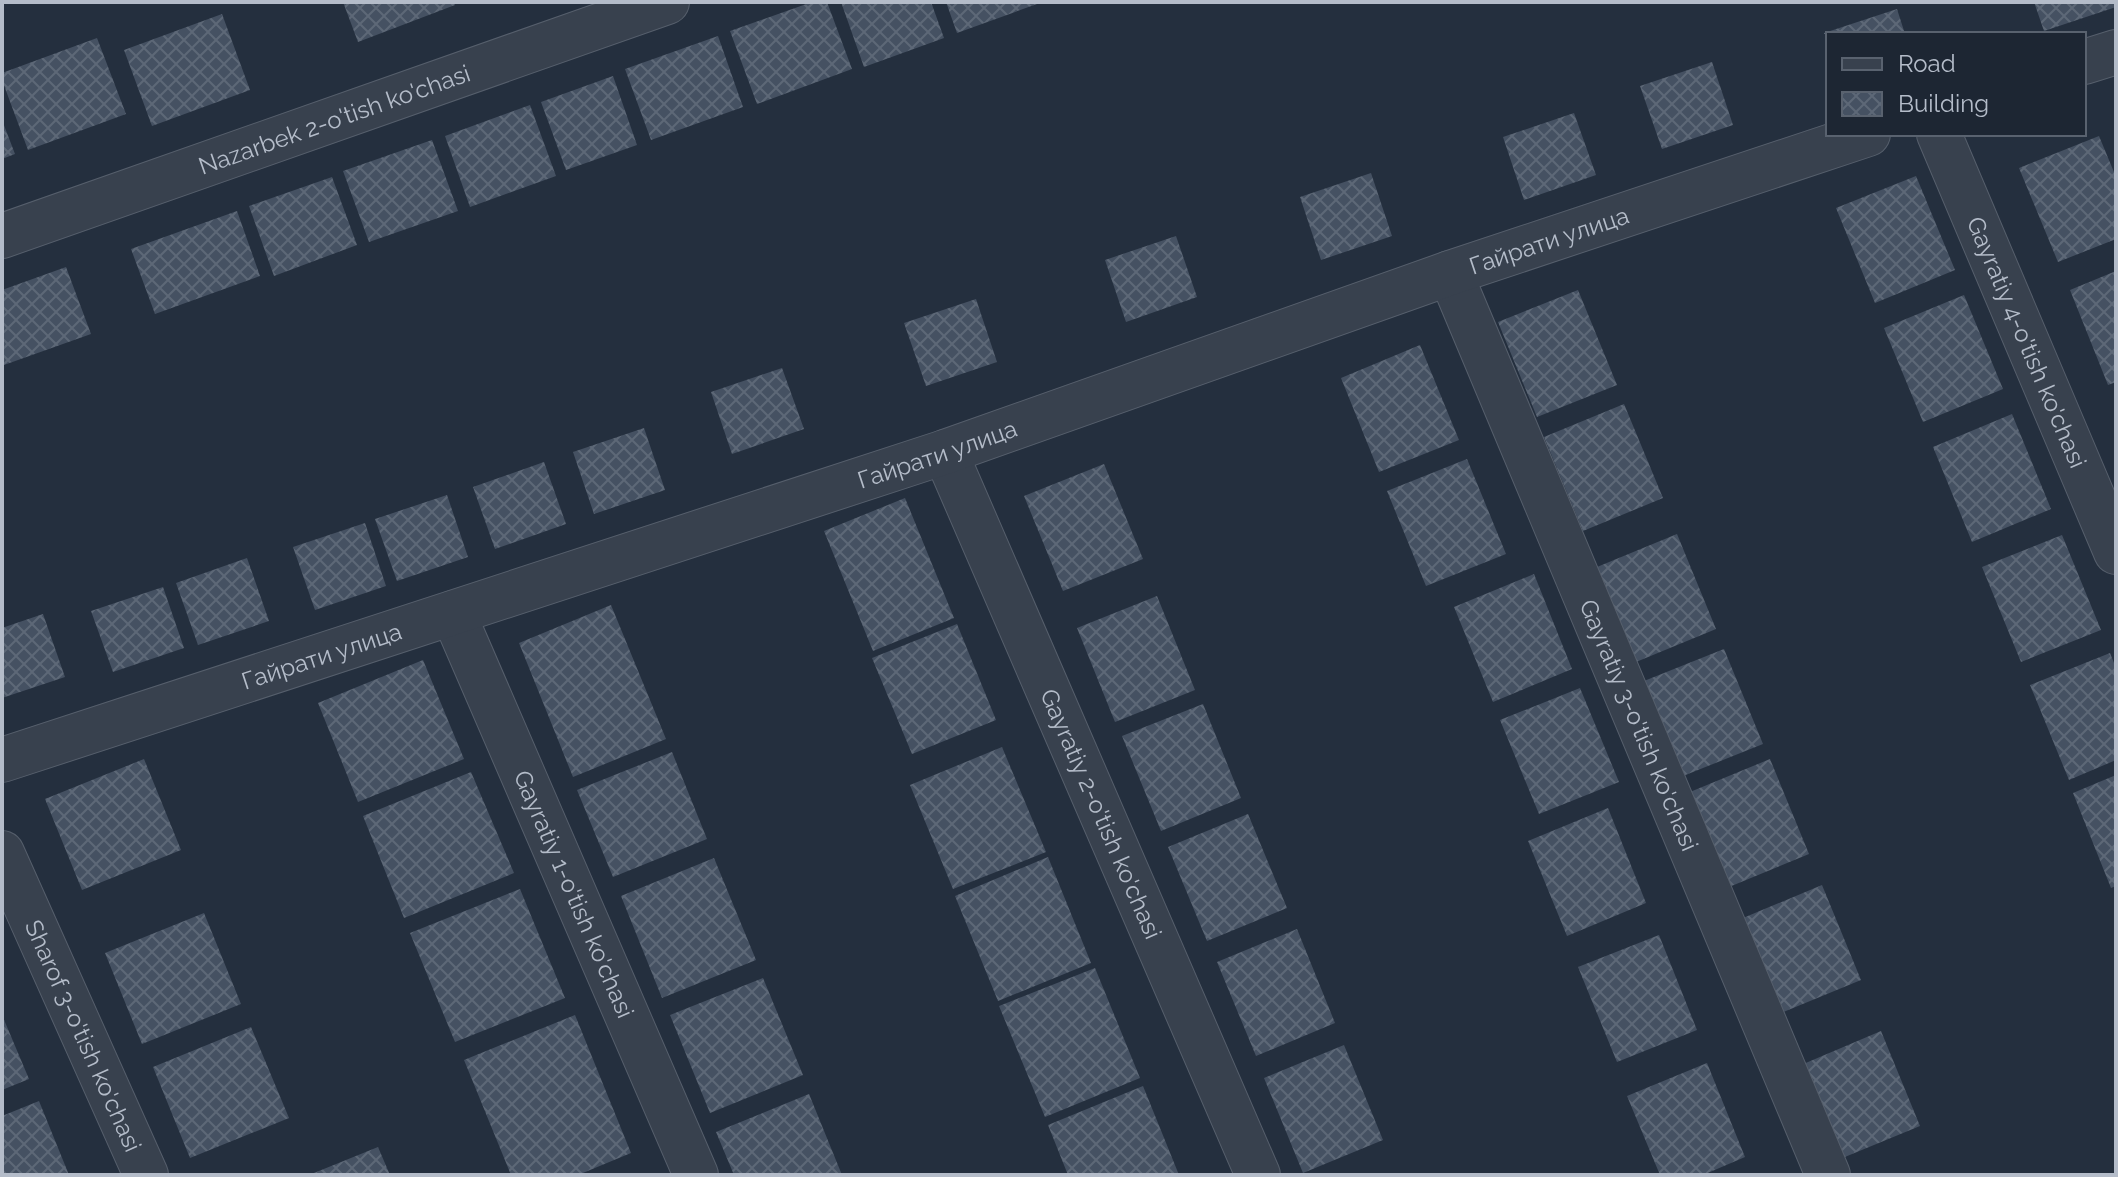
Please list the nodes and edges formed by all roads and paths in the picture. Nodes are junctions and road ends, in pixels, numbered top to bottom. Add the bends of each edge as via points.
1 (667, 2) edge
2 (2116, 52) edge
3 (2086, 61) edge
4 (1862, 136) edge
5 (1940, 136) edge
6 (2, 236) edge
7 (1450, 273) junction
8 (945, 452) junction
9 (2116, 552) edge
10 (453, 613) junction
11 (2, 760) edge
12 (2, 853) edge
13 (146, 1175) edge
14 (696, 1175) edge
15 (1258, 1175) edge
16 (1828, 1175) edge

1 - 6 street, Nazarbek 2-o'tish ko'chasi
2 - 3 street
4 - 7 street, Гайрати улица
5 - 9 street, Gayratiy 4-o'tish ko'chasi
7 - 8 street, Гайрати улица
7 - 16 street, Gayratiy 3-o'tish ko'chasi
8 - 10 street, Гайрати улица
8 - 15 street, Gayratiy 2-o'tish ko'chasi
10 - 11 street, Гайрати улица
10 - 14 street, Gayratiy 1-o'tish ko'chasi
12 - 13 street, Sharof 3-o'tish ko'chasi

